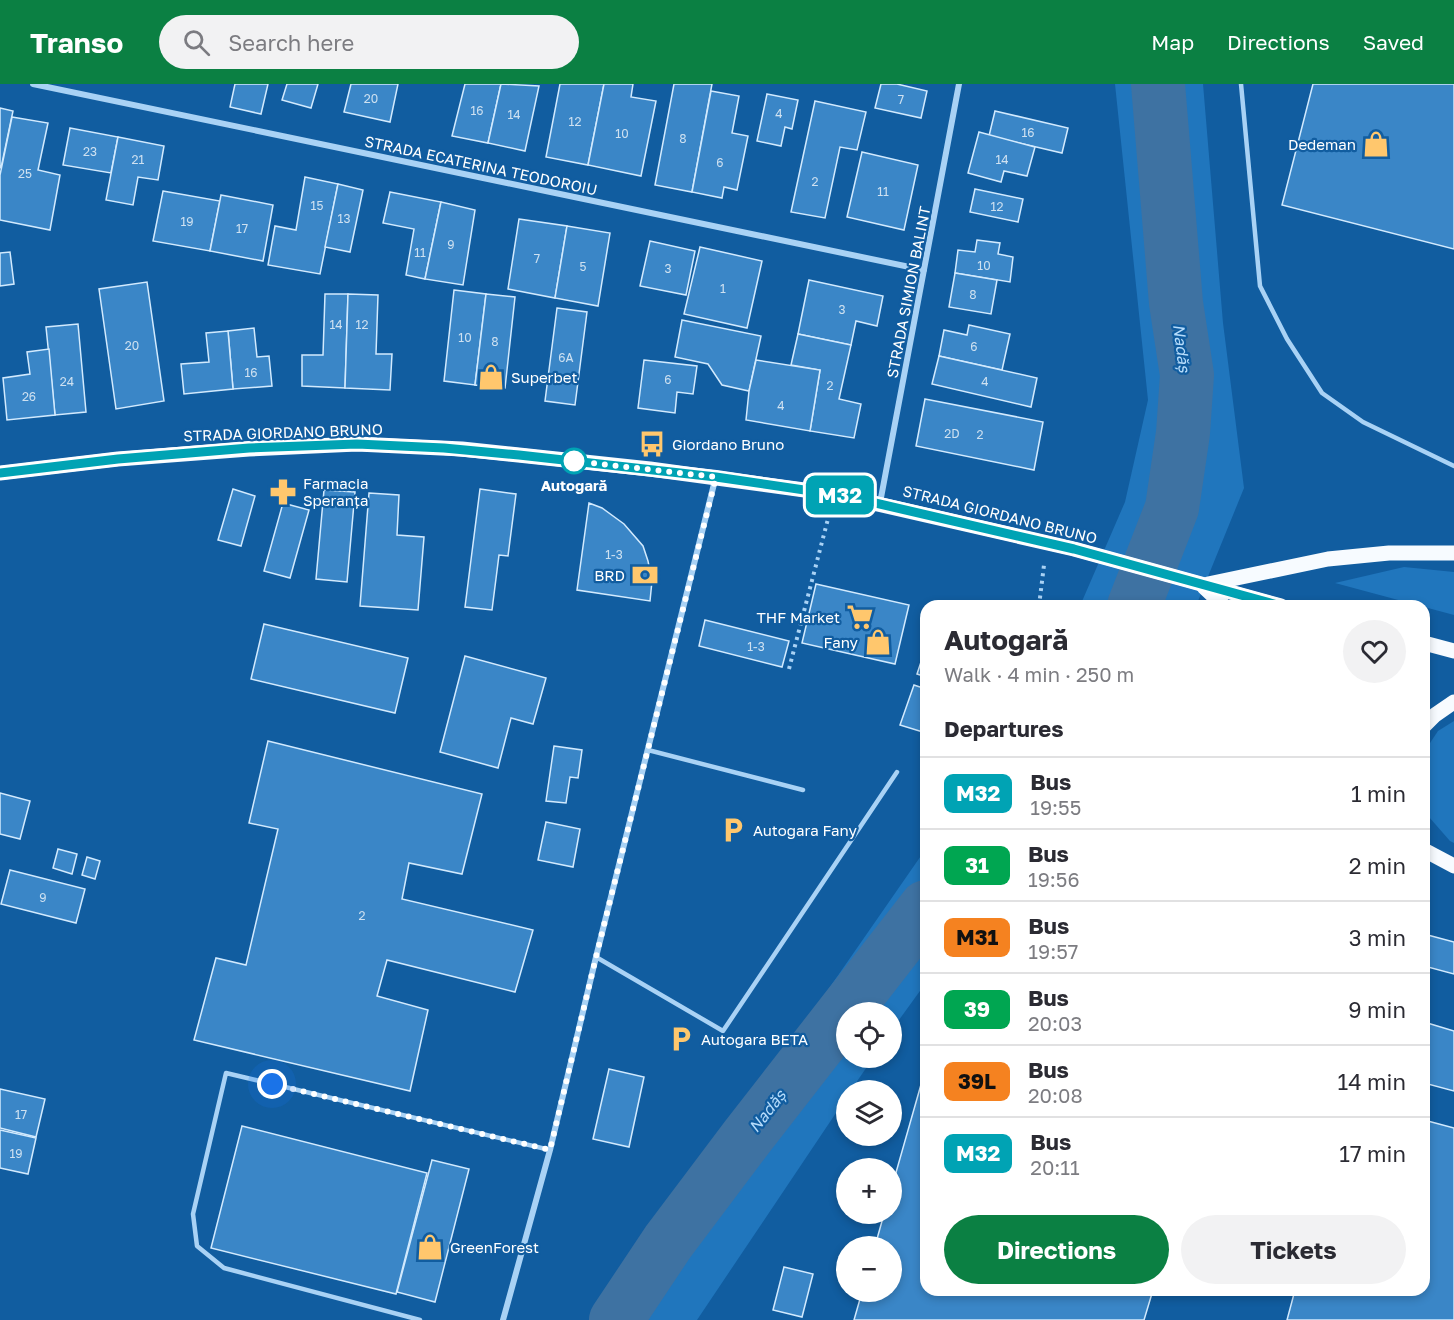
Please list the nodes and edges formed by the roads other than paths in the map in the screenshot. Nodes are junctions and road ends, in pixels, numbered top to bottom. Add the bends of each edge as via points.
1 (33, 84) edge
2 (959, 84) edge
3 (1241, 84) edge
4 (924, 270) junction
5 (1454, 466) edge
6 (0, 473) edge
7 (716, 477) junction
8 (880, 504) junction
9 (1454, 553) edge
10 (1202, 585) junction
11 (1218, 600) edge
12 (1258, 600) edge
13 (1430, 645) edge
14 (1454, 651) edge
15 (1454, 702) edge
16 (1430, 720) edge
17 (648, 750) junction
18 (897, 772) dead end
19 (803, 790) dead end
20 (1430, 844) edge
21 (1430, 853) edge
22 (1447, 862) edge
23 (596, 957) junction
24 (550, 1150) junction
25 (420, 1320) edge
26 (503, 1320) edge

1 - 4 street, STRADA ECATERINA TEODOROIU
2 - 4 street, STRADA SIMION BALINT
3 - 5 lane via 1260,286 1287,339 1322,393 1363,422
4 - 8 street, STRADA SIMION BALINT
6 - 7 main road, STRADA GIORDANO BRUNO via 249,448 357,444 462,449
7 - 8 main road, STRADA GIORDANO BRUNO
7 - 17 street
8 - 10 main road, STRADA GIORDANO BRUNO via 1074,549
9 - 10 main road via 1389,553 1328,560
10 - 11 main road
10 - 12 main road, STRADA GIORDANO BRUNO
13 - 14 main road
15 - 16 main road
17 - 19 lane
17 - 23 street
18 - 23 lane via 723,1031
20 - 22 main road
21 - 22 main road
23 - 24 street
24 - 25 lane via 226,1073 193,1214 197,1246 224,1268
24 - 26 street

